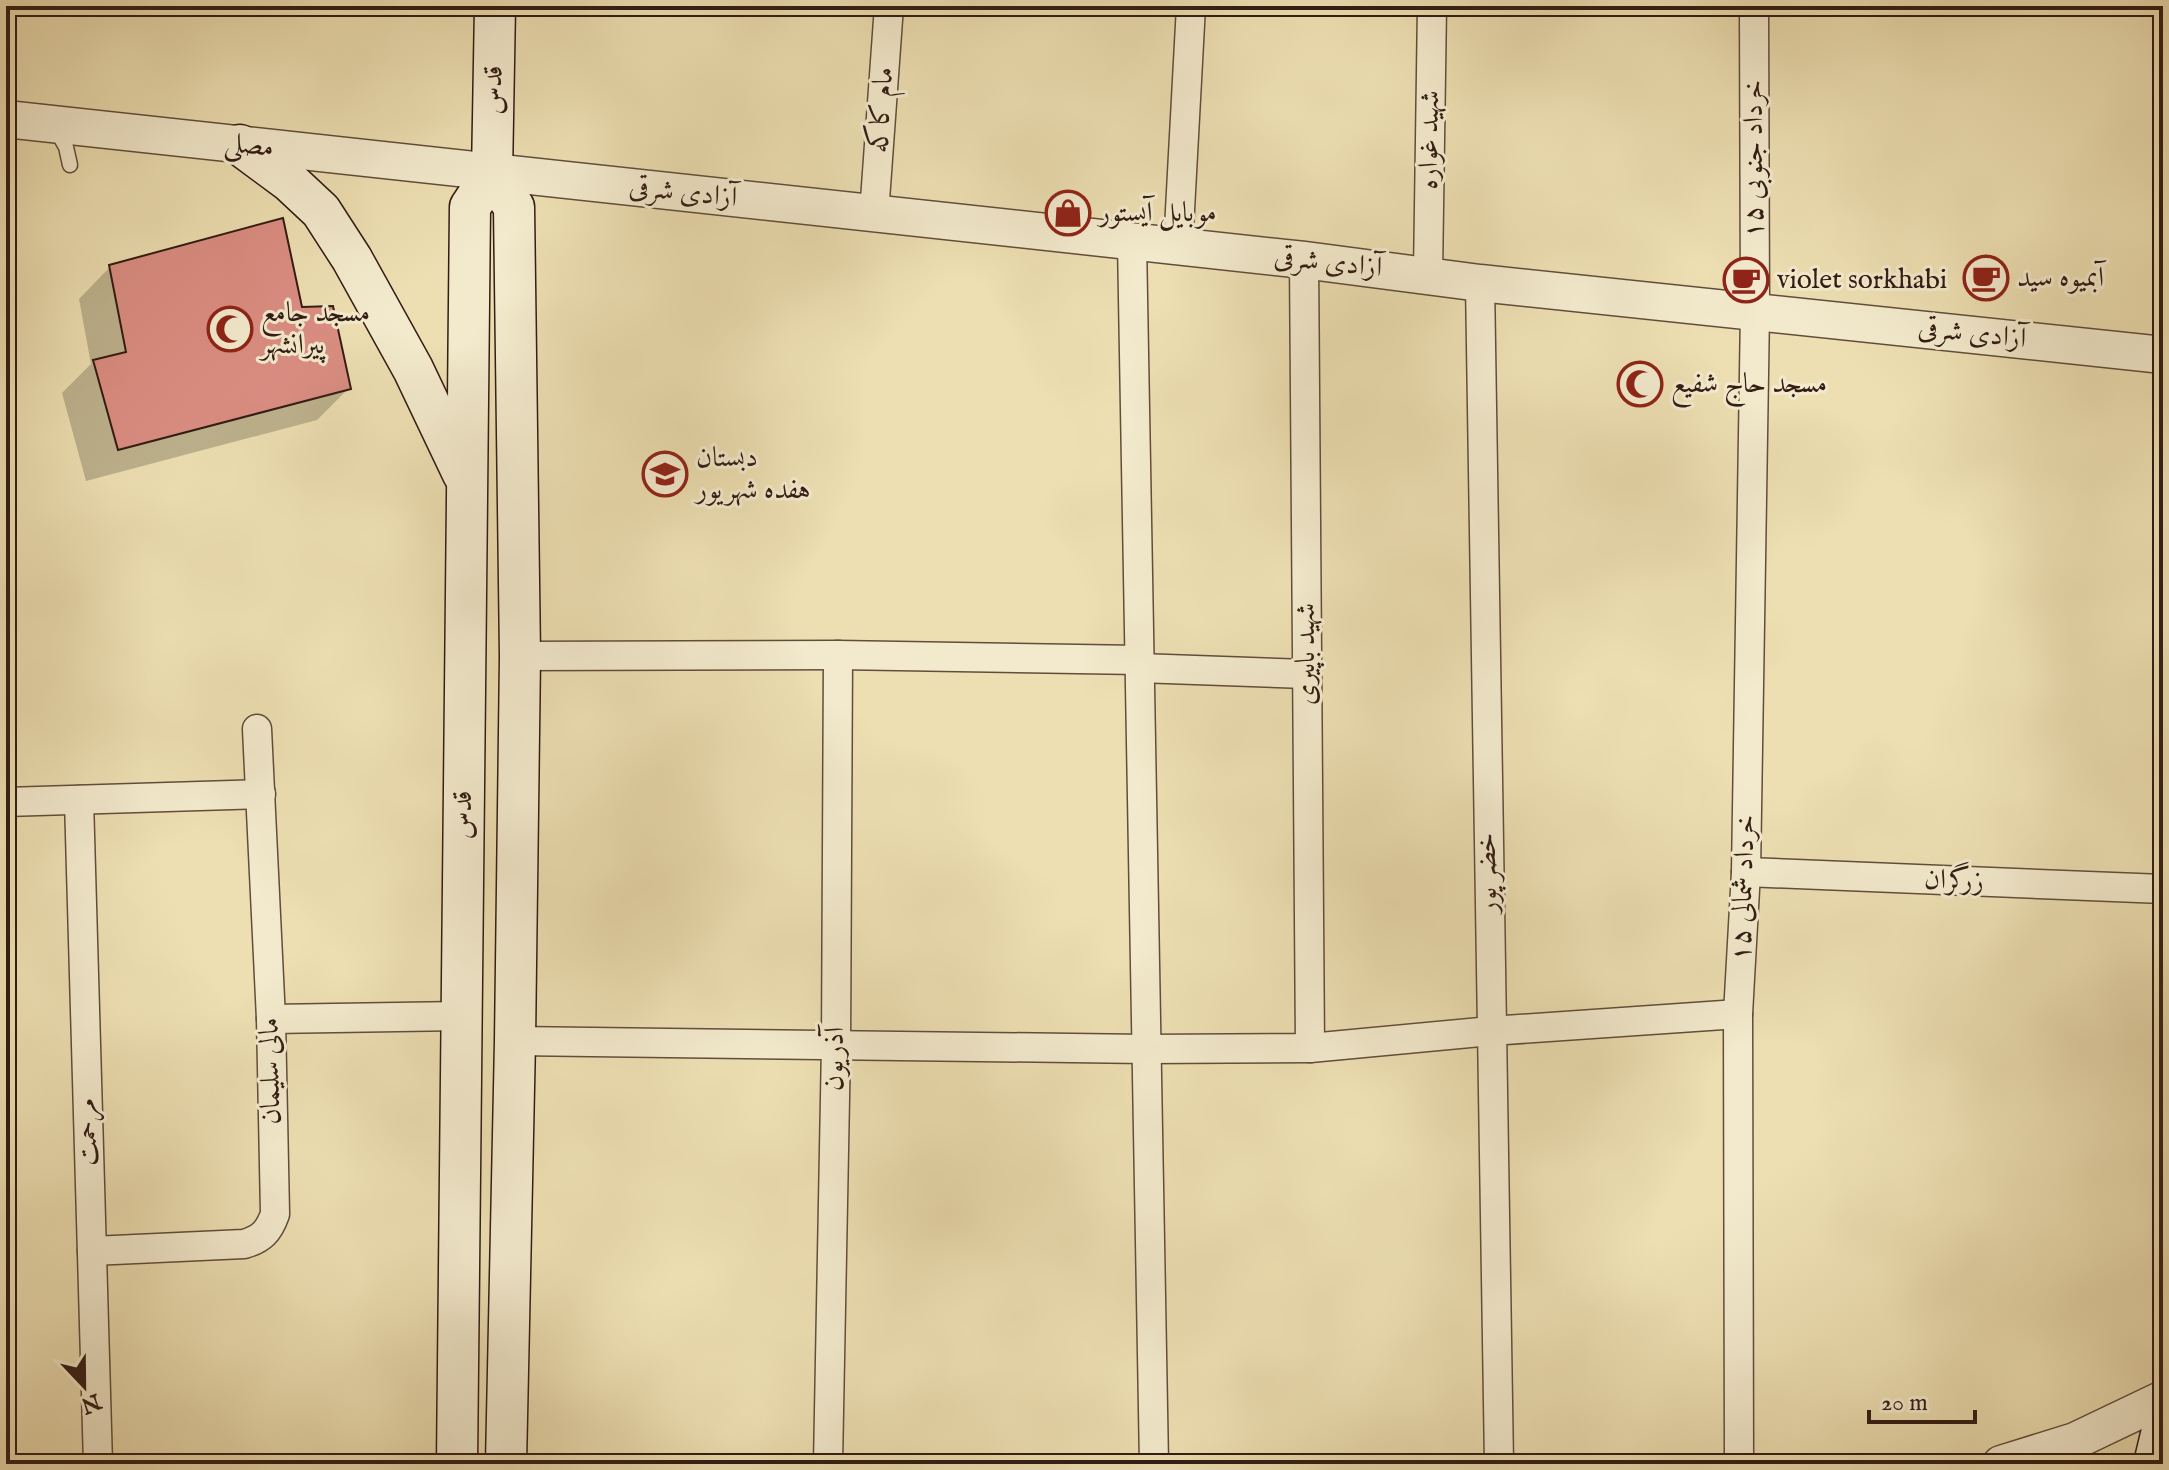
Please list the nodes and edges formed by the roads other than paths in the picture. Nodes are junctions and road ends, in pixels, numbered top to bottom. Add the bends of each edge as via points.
1 (495, 6) edge
2 (889, 6) edge
3 (1191, 6) edge
4 (1432, 6) edge
5 (1754, 6) edge
6 (6, 119) edge
7 (53, 124) junction
8 (240, 145) junction
9 (70, 165) dead end
10 (492, 174) junction
11 (874, 214) junction
12 (1132, 242) junction
13 (1178, 247) junction
14 (1304, 260) junction
15 (1428, 274) junction
16 (1480, 283) junction
17 (1755, 311) junction
18 (2163, 355) edge
19 (468, 485) junction
20 (838, 655) junction
21 (520, 656) junction
22 (1139, 664) junction
23 (1306, 674) junction
24 (257, 729) dead end
25 (261, 794) junction
26 (79, 800) junction
27 (6, 802) edge
28 (1746, 872) junction
29 (2163, 889) edge
30 (1738, 1014) junction
31 (461, 1016) junction
32 (271, 1019) junction
33 (1491, 1031) junction
34 (515, 1041) junction
35 (836, 1045) junction
36 (1310, 1048) junction
37 (1146, 1049) junction
38 (92, 1251) junction
39 (2163, 1399) edge
40 (2163, 1426) edge
41 (98, 1464) edge
42 (457, 1464) edge
43 (506, 1464) edge
44 (828, 1464) edge
45 (1154, 1464) edge
46 (1499, 1464) edge
47 (1739, 1464) edge
48 (2001, 1464) edge
49 (2154, 1464) edge

1 - 10 main road, قدس
2 - 11 street, مام کاکه
3 - 13 street
4 - 15 street, شهید غواره
5 - 17 street, ۱۵ خرداد جنوبی
6 - 7 street, مصلی
7 - 8 street, مصلی
7 - 9 lane
8 - 10 street, مصلی
8 - 19 main road via 321,211 413,369
10 - 11 street, آزادی شرقی
10 - 19 main road, قدس via 470,207
10 - 21 main road, قدس via 514,207
11 - 12 street, آزادی شرقی
12 - 13 street, آزادی شرقی
12 - 22 street
13 - 14 street, آزادی شرقی
14 - 15 street, آزادی شرقی
14 - 23 street, شهید باپیری
15 - 16 street, آزادی شرقی
16 - 17 street, آزادی شرقی
16 - 33 street, خضر پور
17 - 18 street, آزادی شرقی
17 - 28 street, ۱۵ خرداد شمالی
19 - 31 main road, قدس
20 - 21 street
20 - 22 street
20 - 35 street, آذریون
21 - 34 main road, قدس
22 - 23 street
22 - 37 street
23 - 36 street, شهید باپیری
24 - 25 street, مالی سلیمان
25 - 26 street
25 - 32 street, مالی سلیمان
26 - 27 street
26 - 38 street, مرحمت
28 - 29 street, زرگران
28 - 30 street, ۱۵ خرداد شمالی
30 - 33 street
30 - 47 street, ۱۵ خرداد شمالی
31 - 32 street
31 - 42 main road, قدس
32 - 38 street, مالی سلیمان via 275,1214 270,1229 244,1244
33 - 36 street
33 - 46 street, خضر پور
34 - 35 street
34 - 43 main road, قدس
35 - 37 street
35 - 44 street, آذریون
36 - 37 street
37 - 45 street
38 - 41 street, مرحمت
39 - 48 street via 2075,1441
40 - 49 main road

